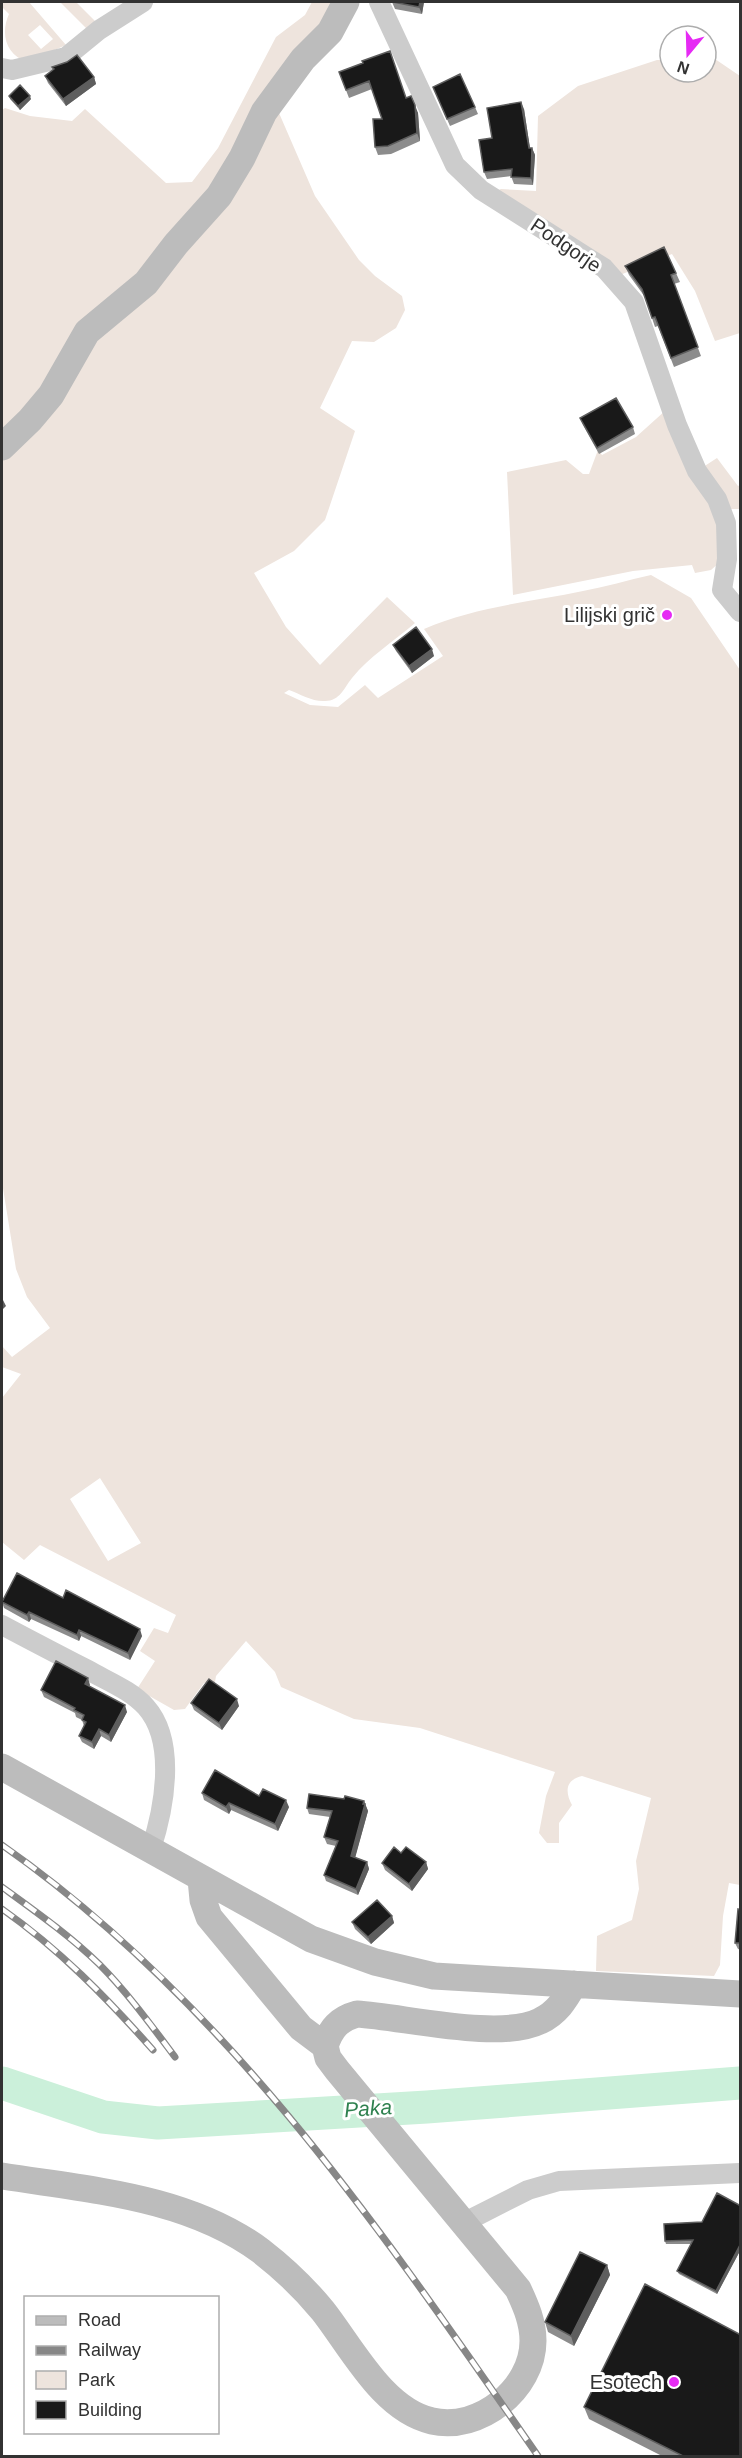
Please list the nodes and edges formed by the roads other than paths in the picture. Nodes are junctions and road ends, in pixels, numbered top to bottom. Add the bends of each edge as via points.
1 (144, 2) edge
2 (346, 2) edge
3 (379, 2) edge
4 (2, 68) edge
5 (2, 447) edge
6 (741, 612) edge
7 (2, 1625) edge
8 (2, 1767) edge
9 (151, 1849) junction
10 (201, 1879) junction
11 (574, 1984) junction
12 (741, 1994) edge
13 (325, 2046) junction
14 (741, 2173) edge
15 (2, 2176) edge
16 (463, 2223) junction

1 - 4 street via 99,30 66,57 12,70
2 - 5 street via 330,32 303,59 264,112 219,196 146,283 87,332 51,395
3 - 6 street, Podgorje via 455,165 481,190 604,268 634,302 676,425 726,523 727,559 722,590
7 - 9 street via 123,1689 152,1715 163,1743 165,1796
8 - 9 street
9 - 10 street
10 - 11 street via 310,1939 375,1962 434,1976
10 - 13 street via 210,1917 301,2028
11 - 12 street
11 - 13 street via 561,2007 540,2021 515,2029 474,2029 357,2014 336,2024
13 - 16 street via 337,2070
14 - 16 street via 559,2181 528,2190
15 - 16 street via 134,2198 193,2215 229,2232 260,2250 292,2278 384,2392 414,2415 452,2424 477,2417 509,2396 525,2373 533,2342 530,2314 518,2289

